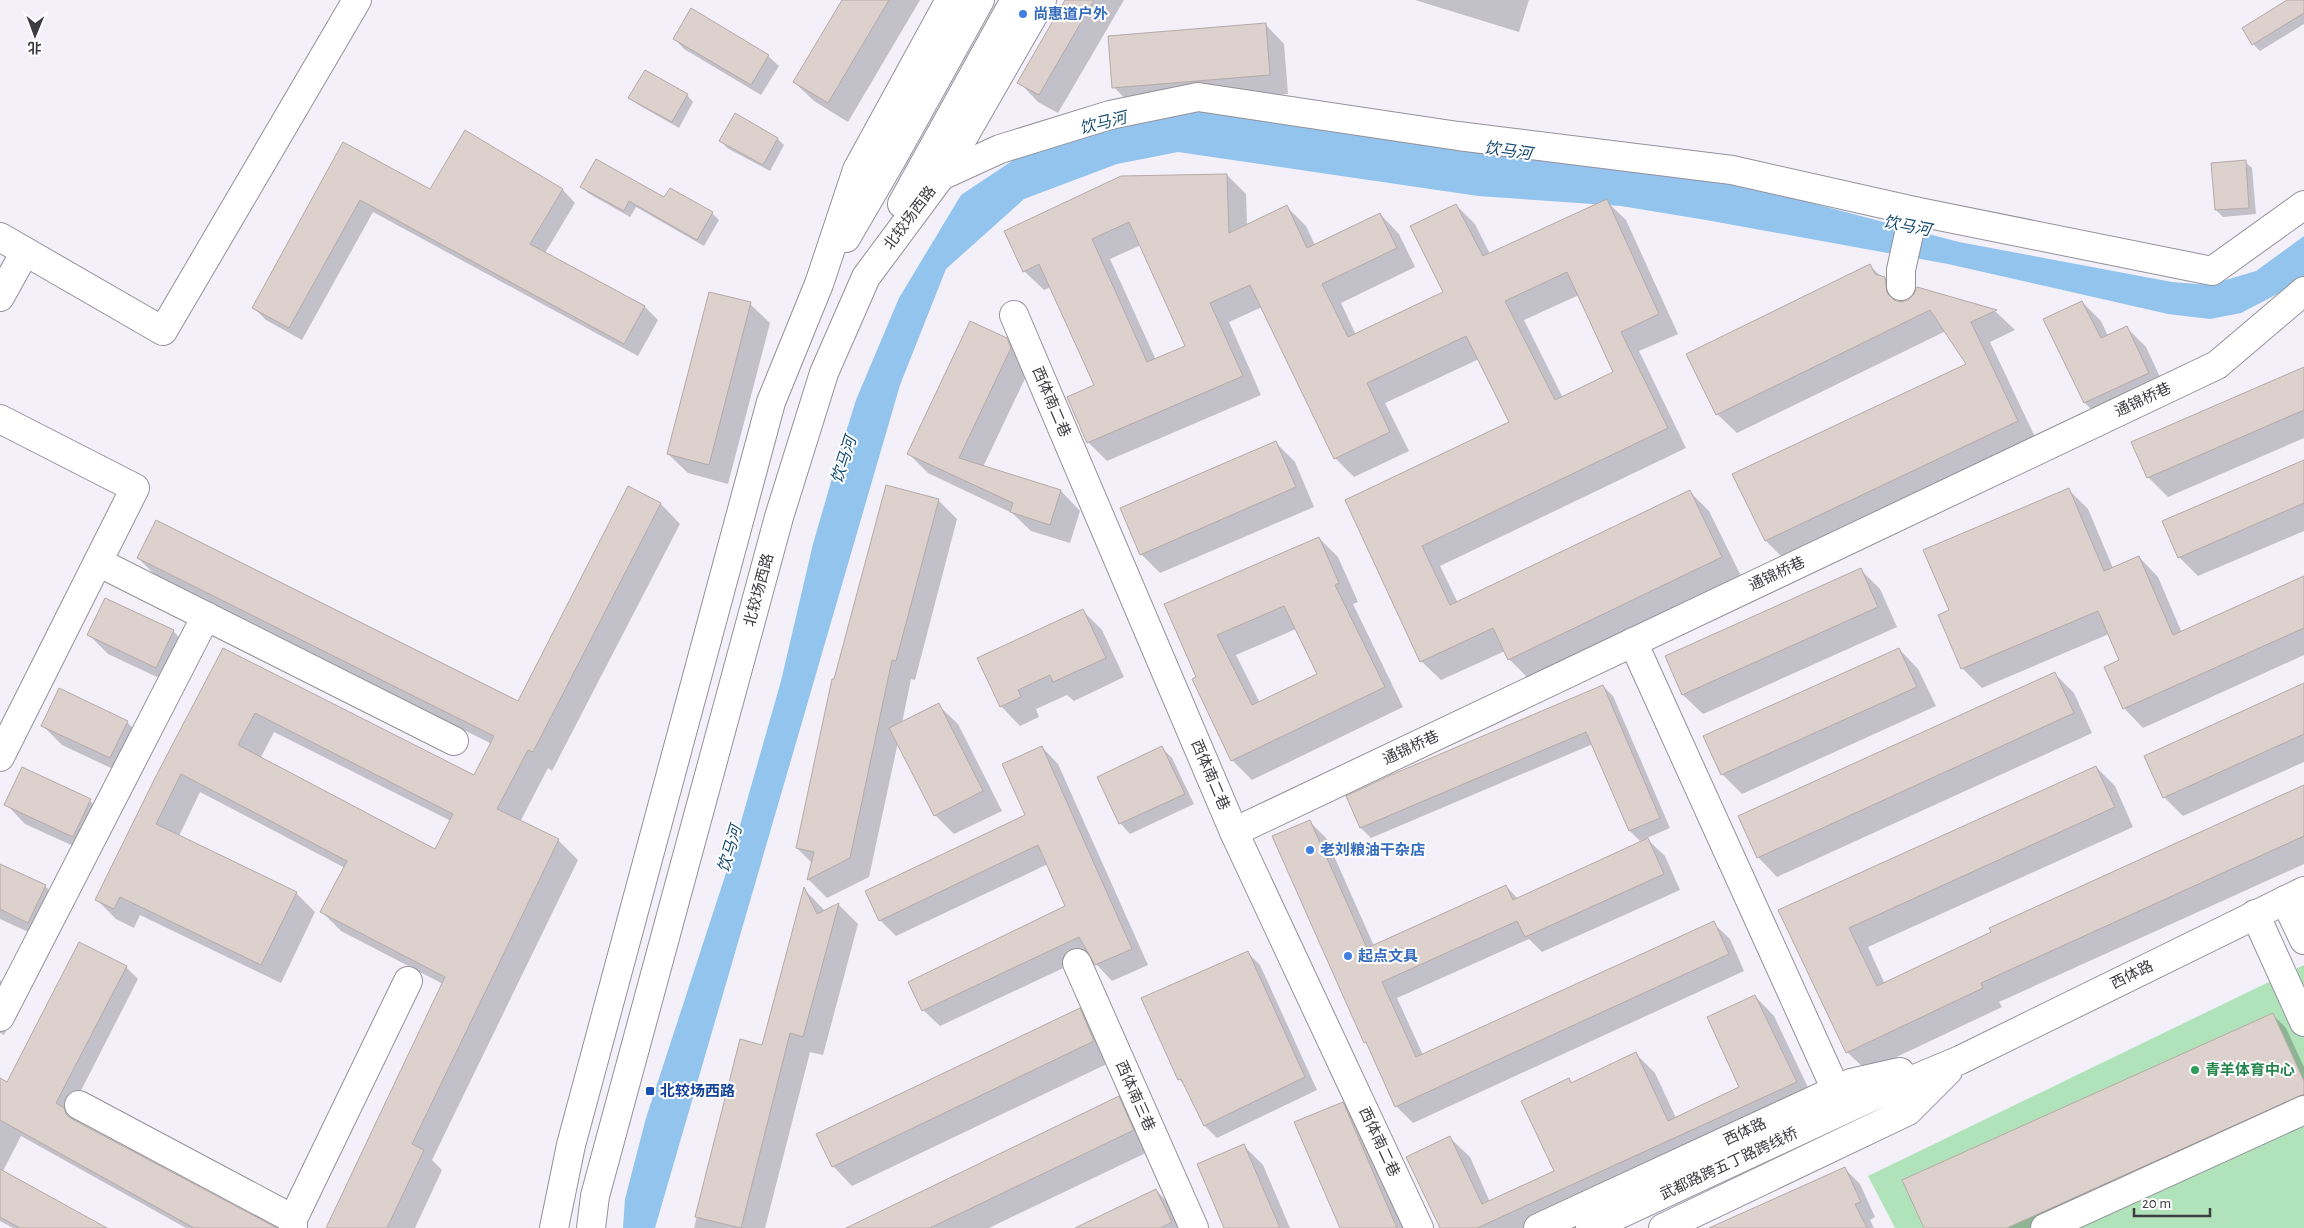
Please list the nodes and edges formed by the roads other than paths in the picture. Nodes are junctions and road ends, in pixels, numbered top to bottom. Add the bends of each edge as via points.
1 (357, 0) edge
2 (950, 0) edge
3 (980, 0) edge
4 (1016, 0) edge
5 (1042, 0) edge
6 (941, 176) junction
7 (2304, 205) edge
8 (1914, 211) junction
9 (0, 237) edge
10 (25, 252) junction
11 (866, 277) junction
12 (1901, 278) dead end
13 (819, 284) junction
14 (2304, 291) edge
15 (0, 297) edge
16 (1014, 315) dead end
17 (0, 419) edge
18 (98, 562) junction
19 (206, 616) junction
20 (1632, 642) junction
21 (454, 741) dead end
22 (0, 757) edge
23 (1234, 832) junction
24 (2294, 895) edge
25 (2255, 914) junction
26 (2304, 940) edge
27 (1077, 963) dead end
28 (408, 981) dead end
29 (0, 1017) edge
30 (2304, 1022) edge
31 (1960, 1060) junction
32 (1836, 1090) junction
33 (1867, 1099) joint
34 (79, 1105) dead end
35 (2304, 1110) edge
36 (293, 1223) edge
37 (554, 1228) edge
38 (591, 1228) edge
39 (1194, 1228) edge
40 (1419, 1228) edge
41 (1538, 1228) edge
42 (1590, 1228) edge
43 (1664, 1228) edge
44 (2045, 1228) edge

1 - 10 street via 163,331
2 - 13 street via 856,170
3 - 13 street
4 - 11 street via 893,220
5 - 6 street, 北较场西路
6 - 8 street via 1000,148 1110,115 1198,97 1458,136 1732,170
6 - 11 street, 北较场西路
7 - 8 street via 2212,271
8 - 12 street
9 - 10 street
10 - 15 street
11 - 38 street, 北较场西路 via 824,373 779,517 595,1196
13 - 37 street via 771,402 571,1145
14 - 20 street, 通锦桥巷 via 2217,365
16 - 23 street, 西体南二巷
17 - 18 street via 135,488
18 - 19 street
18 - 22 street
19 - 21 street
19 - 29 street
20 - 23 street, 通锦桥巷
20 - 32 street
23 - 40 street, 西体南二巷
24 - 25 street, 西体路
24 - 26 street
25 - 30 street
25 - 31 street, 西体路
27 - 39 street, 西体南三巷
28 - 36 street
31 - 32 street, 西体路 via 1851,1083
31 - 33 street, 西体路
31 - 43 street, 西体路 via 1908,1111
32 - 41 street, 西体路
33 - 42 street, 武都路跨五丁路跨线桥
34 - 36 street
35 - 44 street

